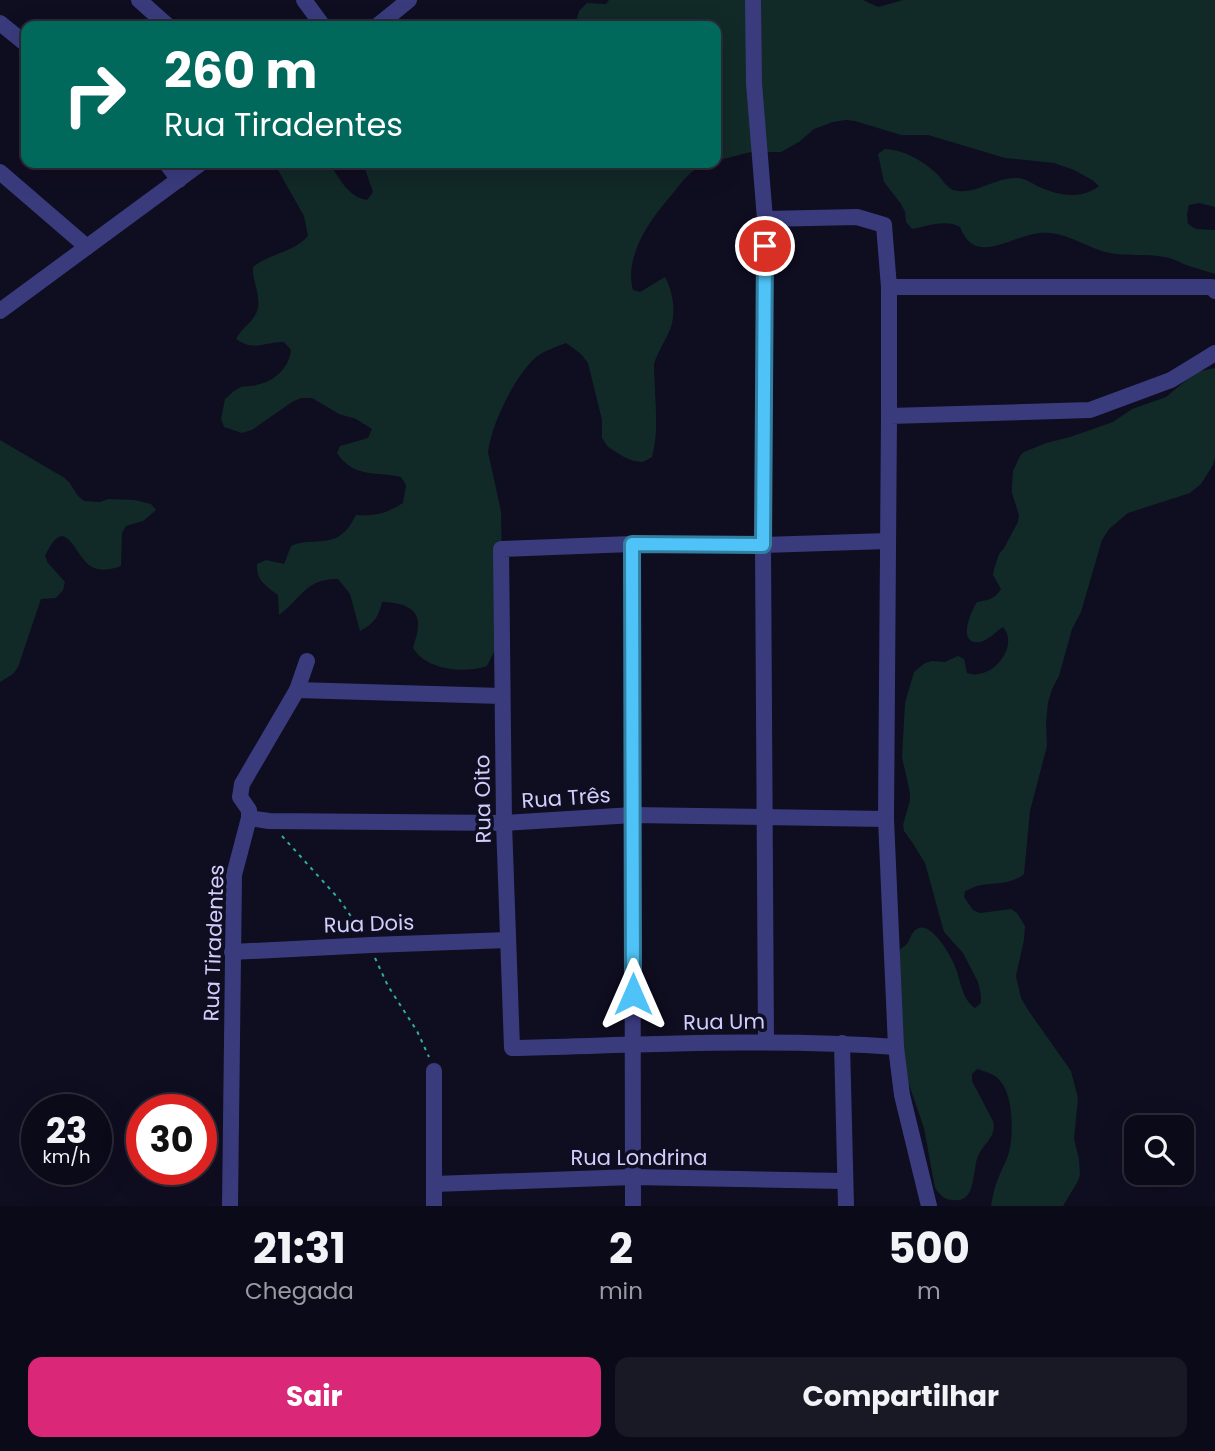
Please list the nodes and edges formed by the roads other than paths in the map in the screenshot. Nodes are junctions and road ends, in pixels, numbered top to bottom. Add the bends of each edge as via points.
1 (139, 0) edge
2 (304, 0) edge
3 (410, 0) edge
4 (753, 0) edge
5 (162, 21) edge
6 (319, 21) edge
7 (383, 21) edge
8 (0, 23) edge
9 (21, 40) edge
10 (170, 168) edge
11 (195, 168) edge
12 (0, 172) edge
13 (179, 180) junction
14 (765, 219) junction
15 (88, 247) junction
16 (889, 287) junction
17 (1215, 291) edge
18 (0, 311) edge
19 (1215, 353) edge
20 (889, 416) junction
21 (888, 541) junction
22 (632, 544) junction
23 (763, 545) junction
24 (307, 661) dead end
25 (297, 690) junction
26 (502, 696) junction
27 (633, 815) junction
28 (765, 816) junction
29 (249, 818) junction
30 (886, 819) junction
31 (504, 823) junction
32 (508, 940) junction
33 (232, 952) junction
34 (766, 1042) junction
35 (842, 1043) junction
36 (633, 1045) junction
37 (512, 1048) joint
38 (895, 1048) junction
39 (434, 1071) dead end
40 (633, 1177) junction
41 (844, 1181) junction
42 (434, 1184) junction
43 (230, 1206) edge
44 (434, 1206) edge
45 (633, 1206) edge
46 (846, 1206) edge
47 (929, 1206) edge

1 - 5 street
2 - 6 street
3 - 7 street
4 - 14 street via 754,83
8 - 9 street
10 - 13 street
11 - 13 street
12 - 15 street
13 - 15 street
14 - 16 street via 857,217 884,225
14 - 23 street
15 - 18 street
16 - 17 street via 1212,287
16 - 20 street
19 - 20 street via 1171,380 1090,410
20 - 21 street
21 - 23 street
21 - 30 street
22 - 23 street
22 - 26 street, Rua Oito via 501,549
22 - 27 street
23 - 28 street
24 - 25 street, Rua Tiradentes
25 - 26 street
25 - 29 street, Rua Tiradentes via 242,783 240,797
26 - 31 street, Rua Oito
27 - 28 street, Rua Três
27 - 31 street, Rua Três
27 - 36 street
28 - 30 street, Rua Três
28 - 34 street
29 - 31 street, Rua Três
29 - 33 street, Rua Tiradentes via 234,875
30 - 38 street
31 - 32 street, Rua Oito
32 - 33 street, Rua Dois
32 - 37 street, Rua Oito
33 - 43 street, Rua Tiradentes
34 - 35 street, Rua Um
34 - 36 street, Rua Um
35 - 38 street, Rua Um
35 - 41 street
36 - 37 street, Rua Um
36 - 40 street
38 - 47 street
39 - 42 street
40 - 41 street, Rua Londrina
40 - 42 street, Rua Londrina
40 - 45 street
41 - 46 street
42 - 44 street

